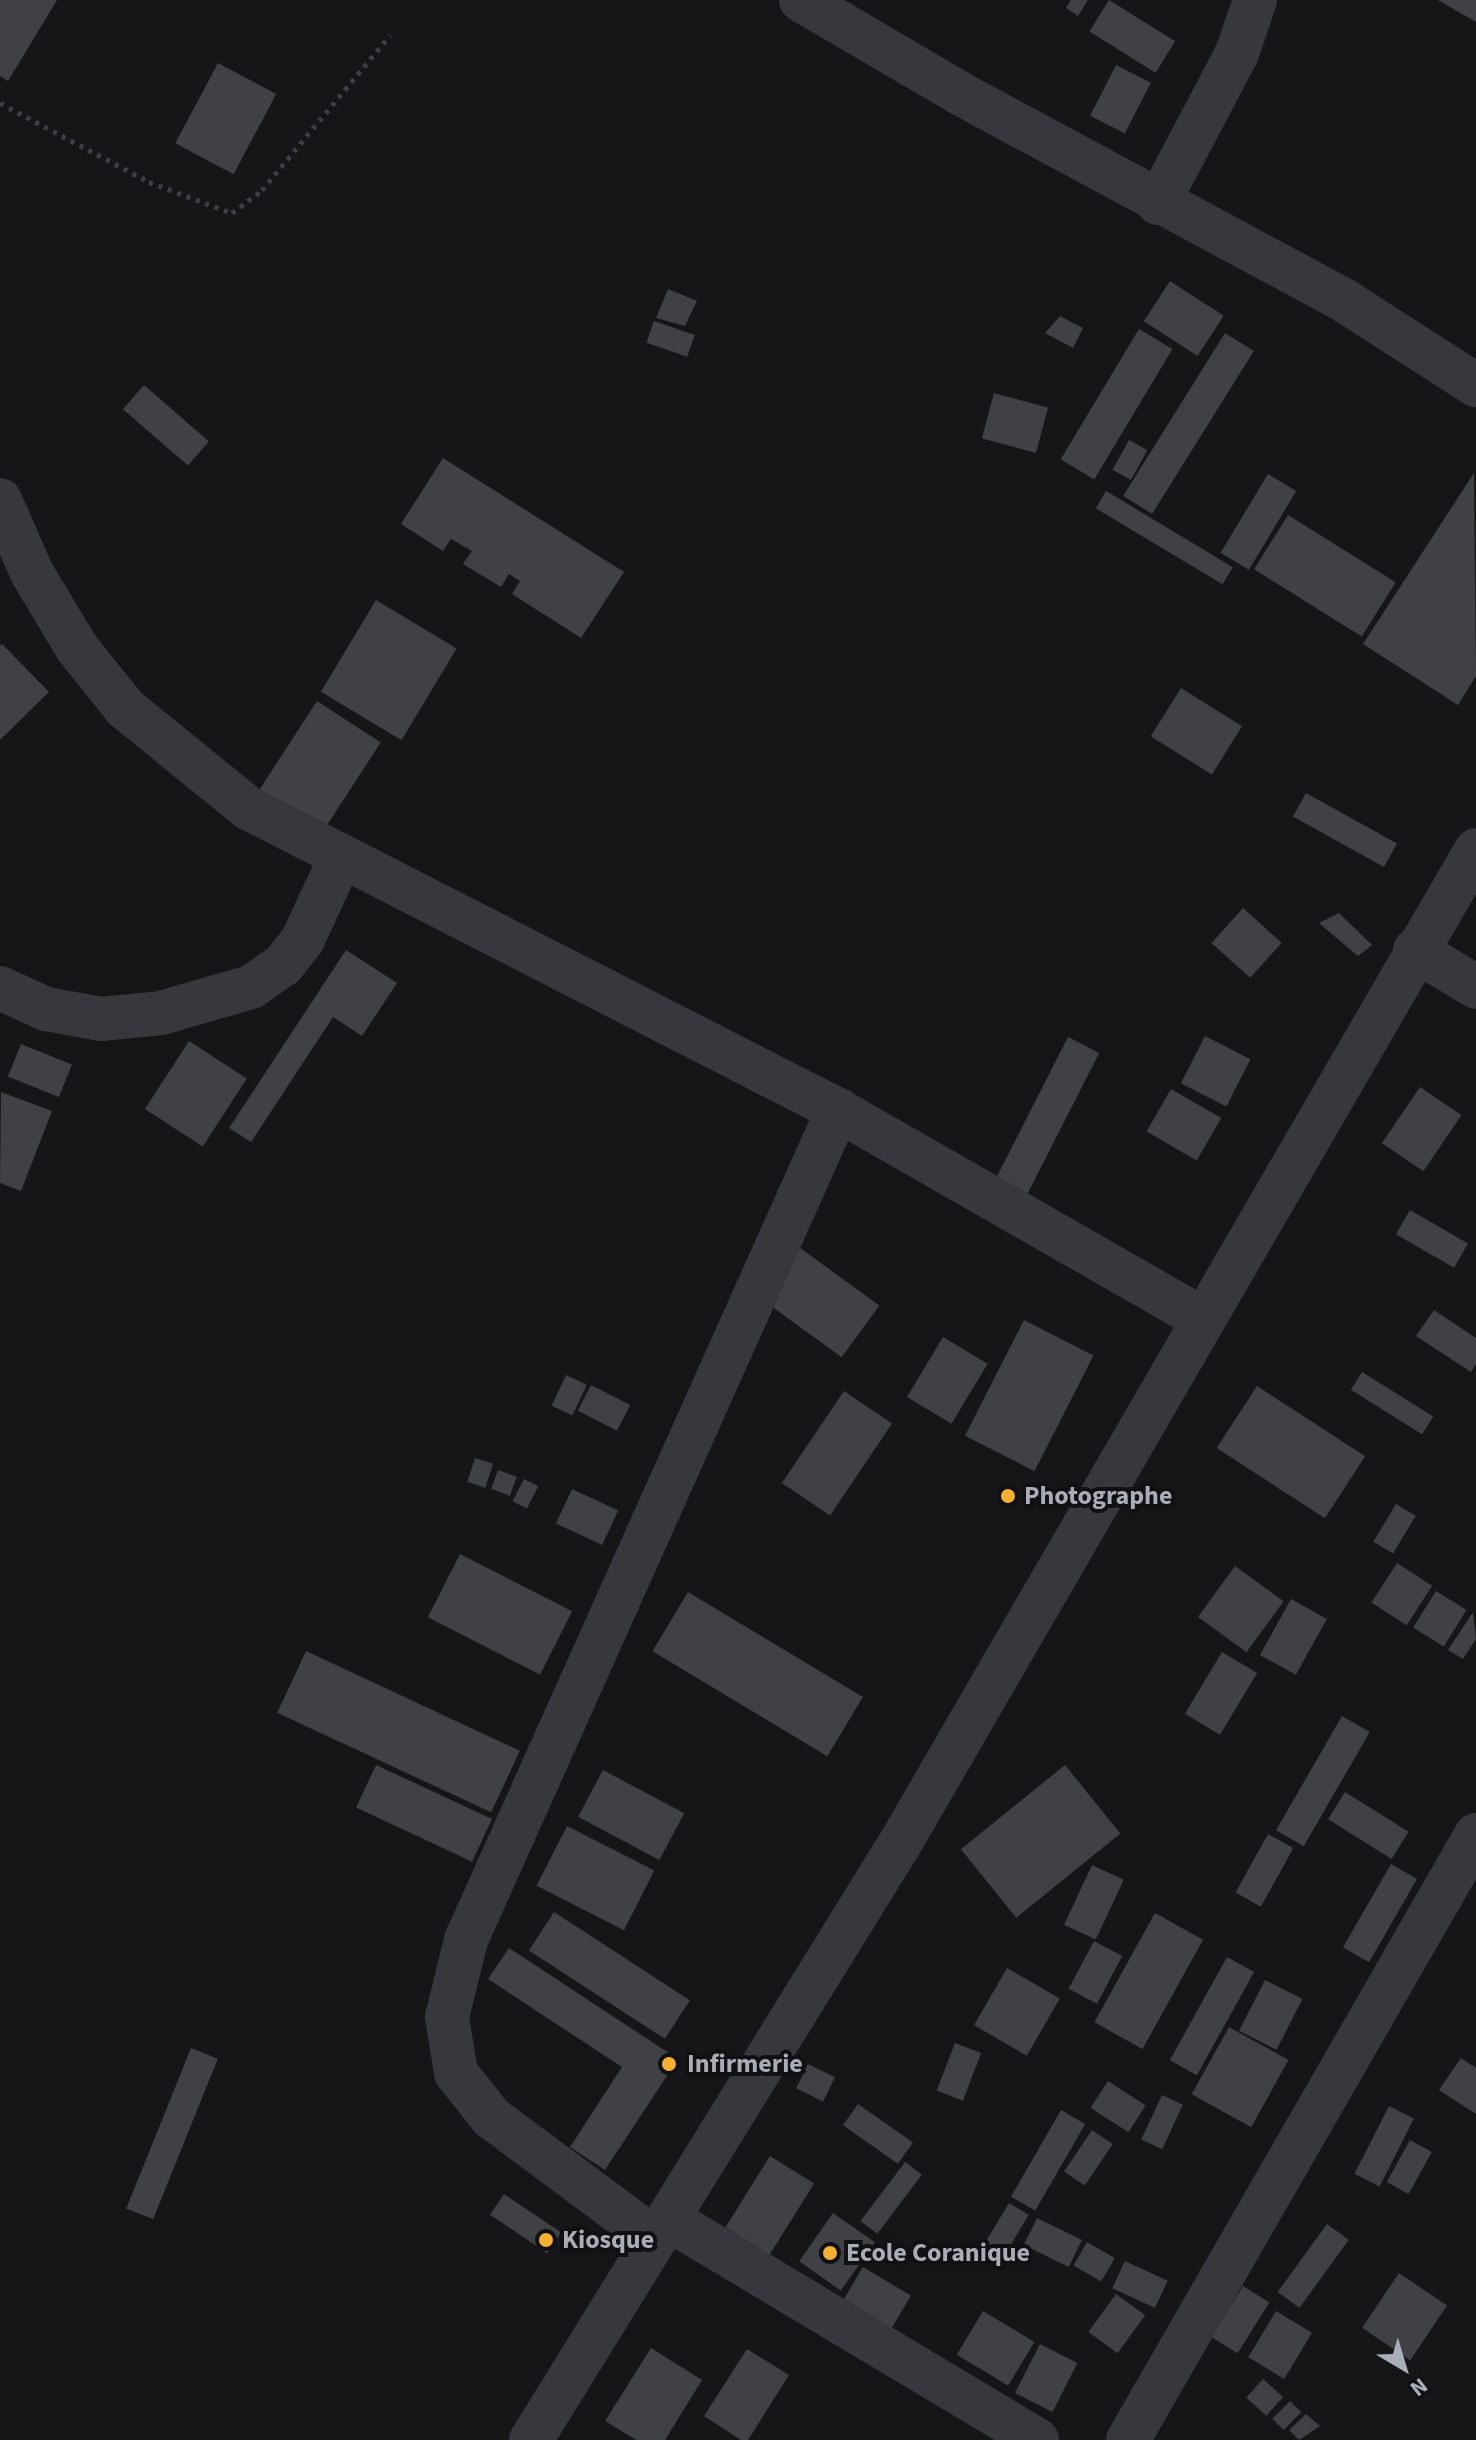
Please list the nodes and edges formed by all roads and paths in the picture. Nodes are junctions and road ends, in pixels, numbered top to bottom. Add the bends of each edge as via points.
1 (801, 0) edge
2 (1255, 0) edge
3 (390, 35) dead end
4 (0, 103) edge
5 (1158, 203) junction
6 (1471, 369) edge
7 (0, 500) edge
8 (1476, 850) edge
9 (340, 859) junction
10 (1415, 950) junction
11 (1476, 987) edge
12 (0, 988) edge
13 (838, 1110) junction
14 (1203, 1319) junction
15 (1476, 1835) edge
16 (662, 2229) junction
17 (531, 2440) edge
18 (1037, 2440) edge
19 (1128, 2440) edge

1 - 5 street
2 - 5 street via 1237,53
3 - 4 path via 262,190 232,213 149,182
5 - 6 street
7 - 9 street via 32,573 77,648 125,708 248,808
8 - 10 street
9 - 12 street via 303,939 283,965 251,987 161,1013 101,1019 46,1009
9 - 13 street via 512,940
10 - 11 street
10 - 14 street
13 - 14 street
13 - 16 street via 466,1940 447,2017 456,2073 491,2117
14 - 16 street via 902,1840
15 - 19 street
16 - 17 street
16 - 18 street

